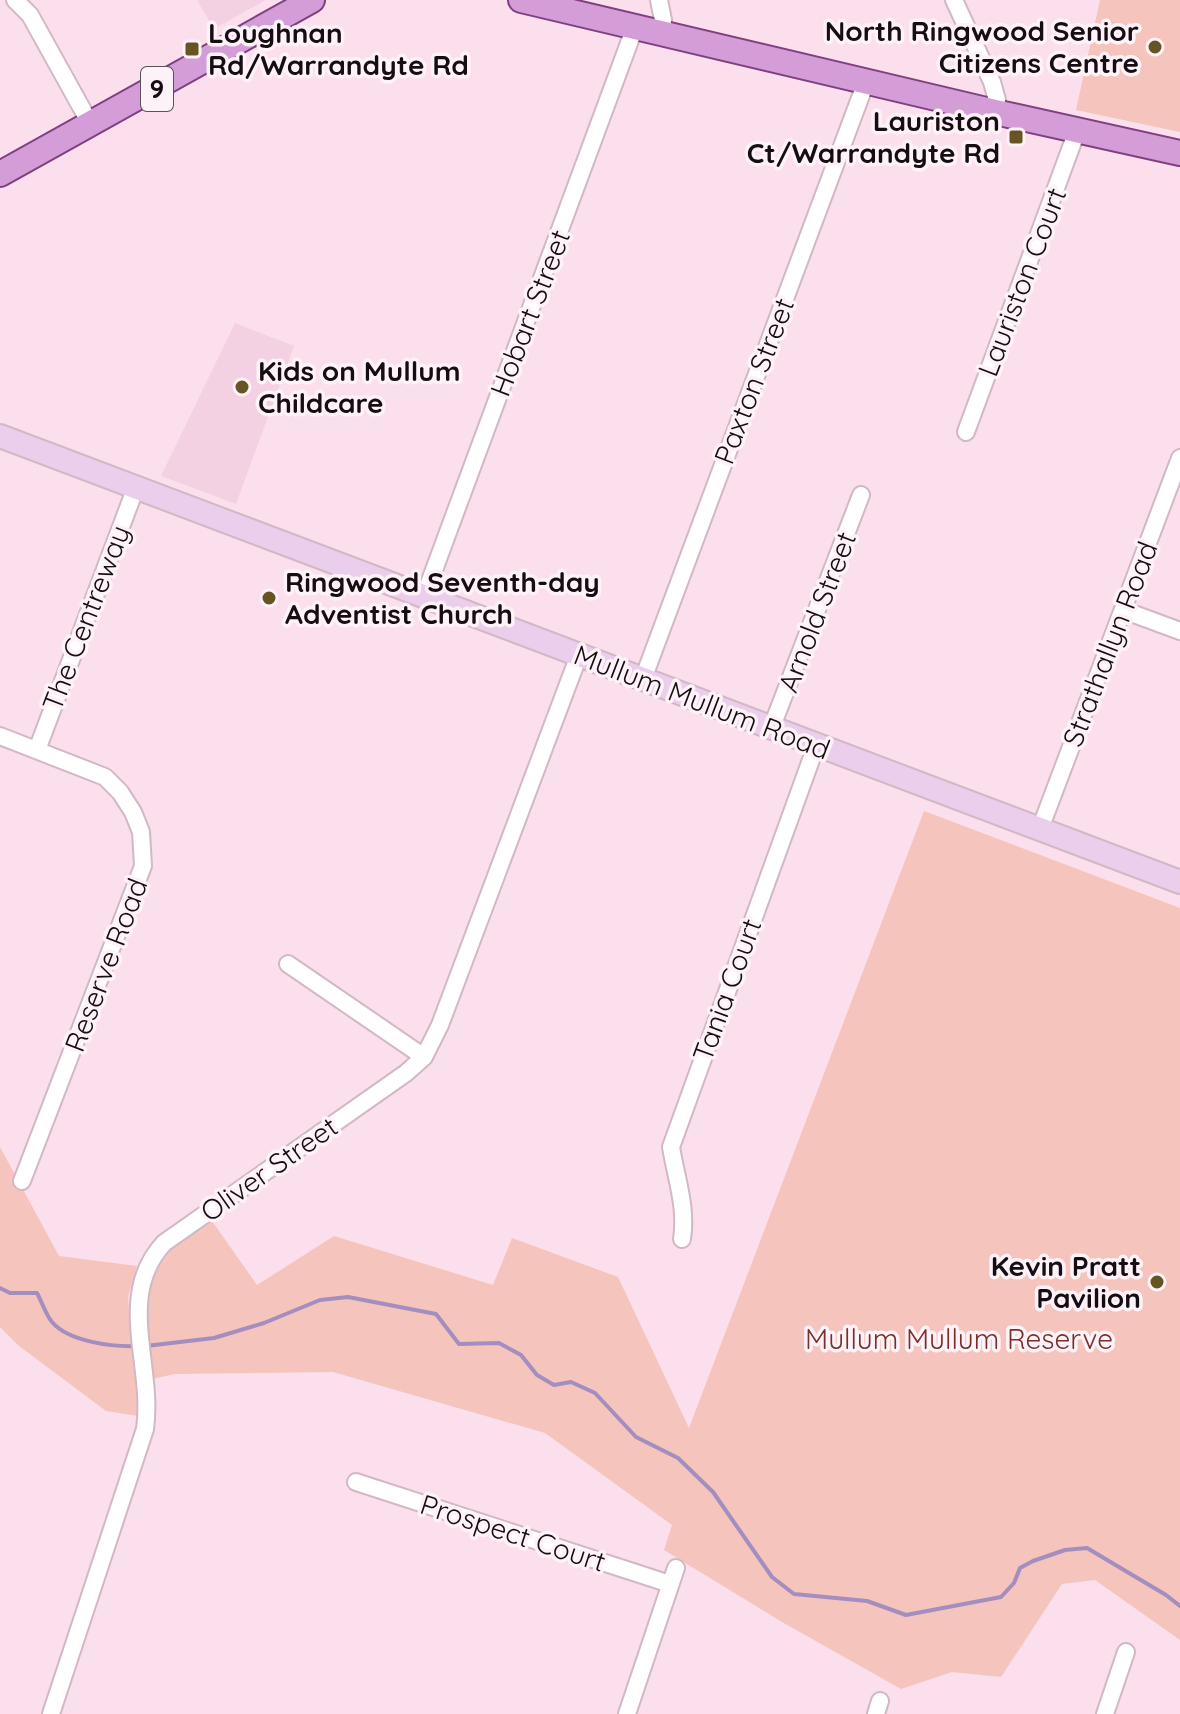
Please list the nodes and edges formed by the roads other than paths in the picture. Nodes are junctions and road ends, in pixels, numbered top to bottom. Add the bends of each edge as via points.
1 (15, 0) edge
2 (312, 0) edge
3 (521, 0) edge
4 (659, 0) edge
5 (954, 0) edge
6 (635, 27) junction
7 (662, 33) junction
8 (866, 82) junction
9 (995, 112) junction
10 (91, 125) junction
11 (1077, 131) junction
12 (1180, 153) edge
13 (0, 174) edge
14 (966, 432) dead end
15 (0, 436) edge
16 (1180, 458) edge
17 (136, 487) junction
18 (861, 495) dead end
19 (424, 597) junction
20 (1123, 610) junction
21 (1180, 631) edge
22 (579, 655) junction
23 (643, 679) junction
24 (771, 729) junction
25 (0, 736) edge
26 (816, 746) junction
27 (37, 750) junction
28 (1040, 829) junction
29 (1180, 882) edge
30 (288, 964) dead end
31 (424, 1057) junction
32 (22, 1181) dead end
33 (682, 1239) dead end
34 (356, 1482) dead end
35 (1126, 1652) dead end
36 (51, 1714) edge
37 (627, 1714) edge
38 (1105, 1714) edge

1 - 10 street via 30,15
2 - 10 main road, 9
3 - 6 main road
4 - 7 street
5 - 9 street via 992,82
6 - 7 main road
6 - 19 street, Hobart Street
7 - 8 main road
8 - 9 main road
8 - 23 street, Paxton Street
9 - 11 main road
10 - 13 main road, 9
11 - 12 main road
11 - 14 street, Lauriston Court
15 - 17 street, Mullum Mullum Road
16 - 20 street, Strathallyn Road
17 - 19 street, Mullum Mullum Road
17 - 27 street, The Centreway
18 - 24 street, Arnold Street
19 - 22 street, Mullum Mullum Road
20 - 21 street
20 - 28 street, Strathallyn Road
22 - 23 street, Mullum Mullum Road
22 - 31 street, Oliver Street
23 - 24 street, Mullum Mullum Road
24 - 26 street, Mullum Mullum Road
25 - 27 street, Reserve Road
26 - 28 street, Mullum Mullum Road
26 - 33 street, Tania Court via 671,1147 683,1202
27 - 32 street, Reserve Road via 105,777 133,812 144,850 143,866
28 - 29 street, Mullum Mullum Road
30 - 31 street
31 - 36 street, Oliver Street via 164,1243 149,1262 138,1299 145,1429
34 - 37 street, Prospect Court via 673,1576
35 - 38 street

